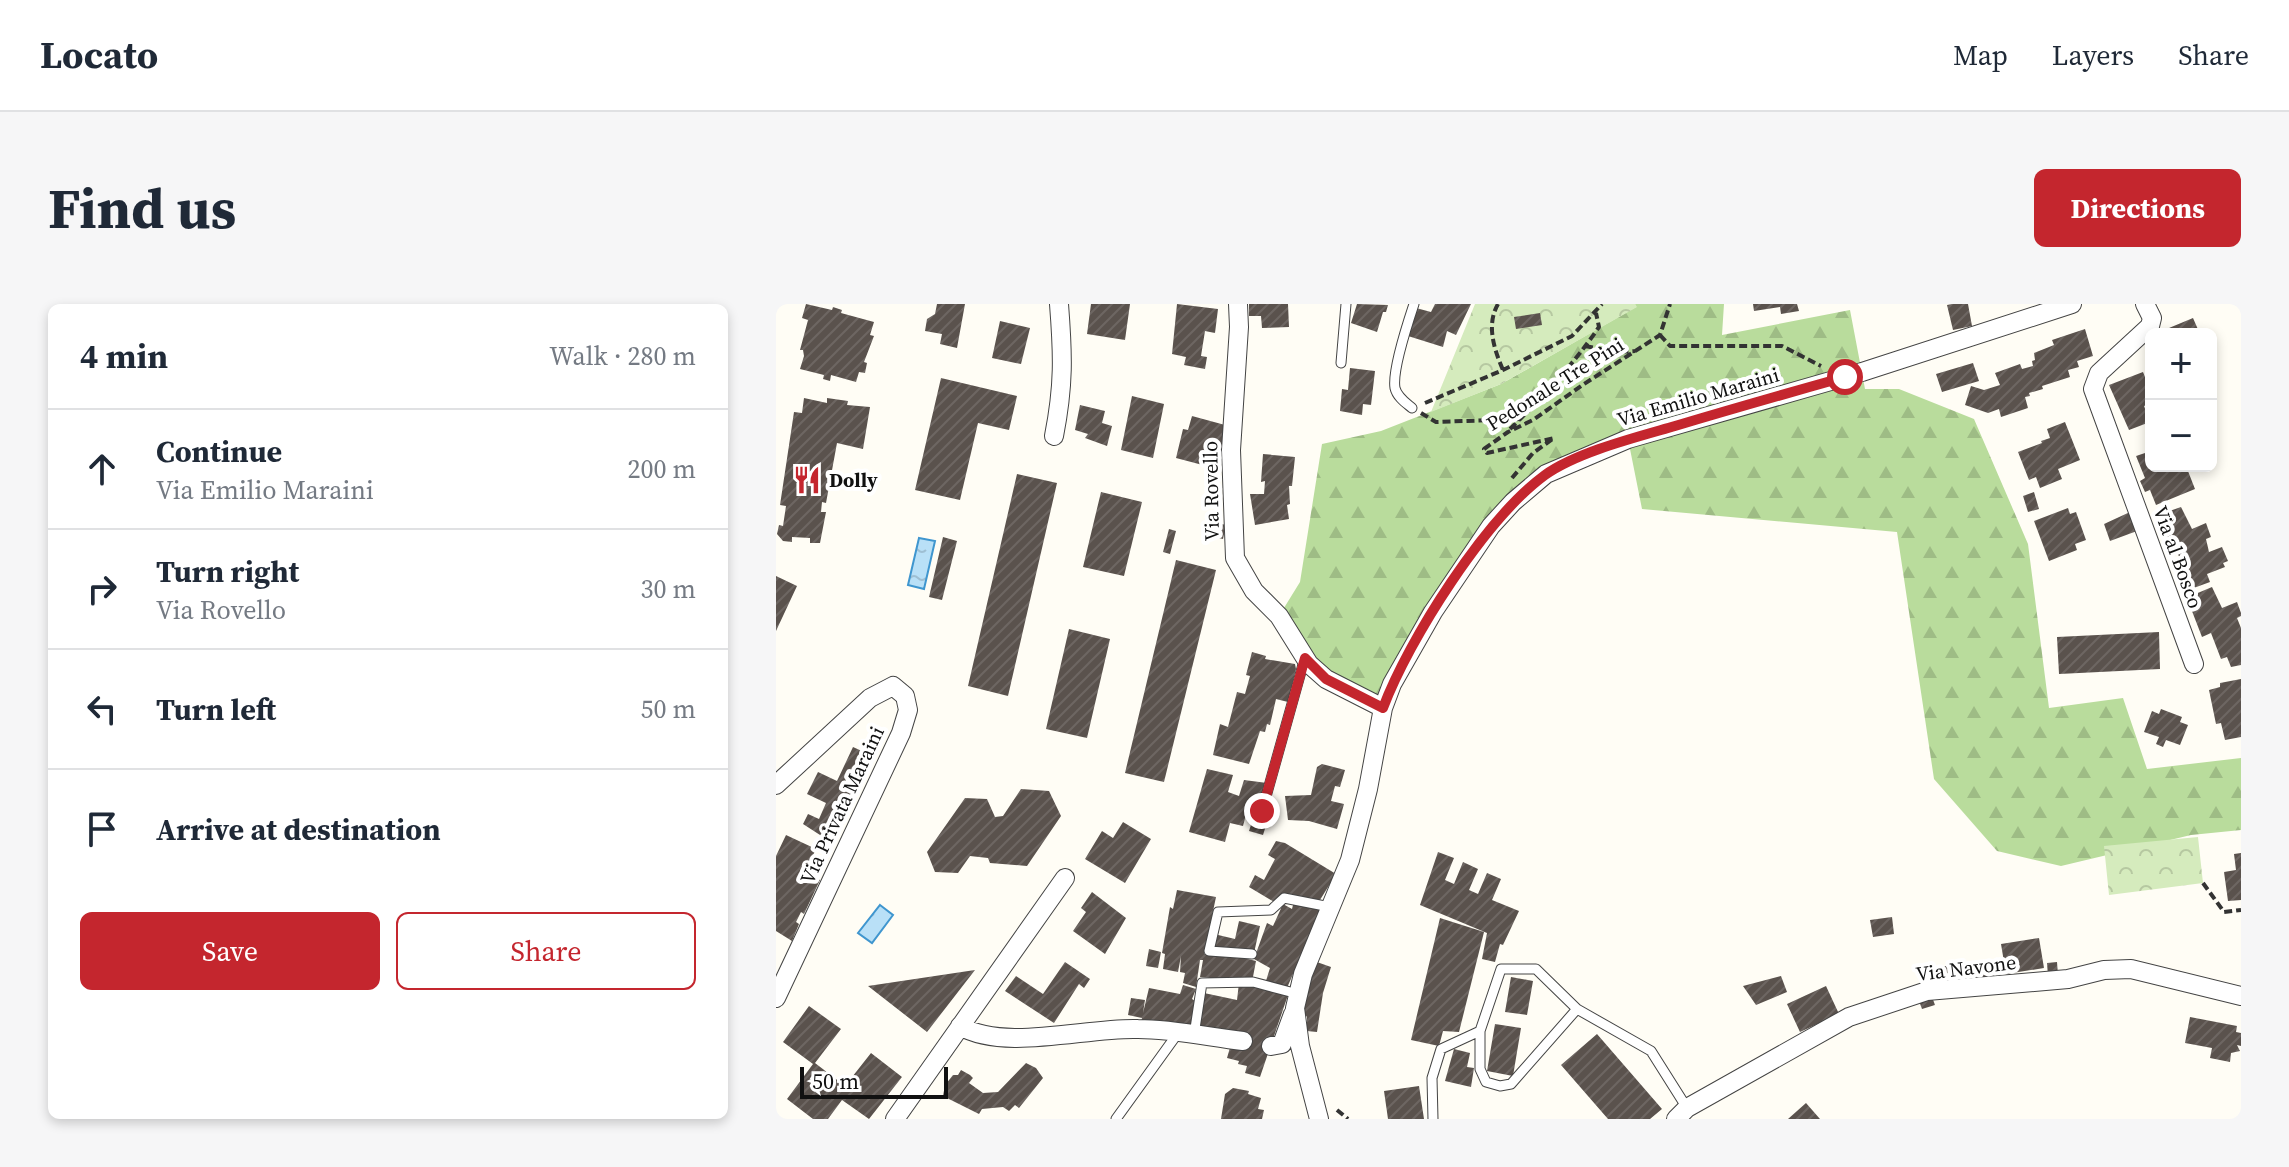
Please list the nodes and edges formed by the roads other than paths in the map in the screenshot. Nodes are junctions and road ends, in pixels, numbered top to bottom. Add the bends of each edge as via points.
1 (1059, 304) edge
2 (1238, 304) edge
3 (1346, 304) edge
4 (1414, 304) edge
5 (2072, 304) edge
6 (2145, 304) edge
7 (2044, 308) edge
8 (1341, 363) dead end
9 (1412, 408) road end
10 (1054, 436) dead end
11 (1305, 658) junction
12 (2194, 664) dead end
13 (1383, 708) junction
14 (776, 785) edge
15 (1262, 811) dead end
16 (1065, 878) dead end
17 (1330, 907) junction
18 (1252, 954) dead end
19 (2241, 996) edge
20 (776, 998) edge
21 (1297, 1001) junction
22 (1577, 1009) junction
23 (960, 1026) junction
24 (1480, 1031) junction
25 (1186, 1034) junction
26 (1243, 1041) dead end
27 (1277, 1045) dead end
28 (1682, 1114) edge
29 (895, 1119) edge
30 (1116, 1119) edge
31 (1319, 1119) edge
32 (1433, 1119) edge

1 - 10 street via 1063,390
2 - 11 street, Via Rovello via 1231,450 1235,558
3 - 8 lane
4 - 9 lane via 1395,388
5 - 7 street, Via Emilio Maraini
6 - 12 street, Via al Bosco via 2150,326 2099,373 2093,389
7 - 13 street, Via Emilio Maraini via 1845,377 1628,439 1546,474 1491,526 1433,612
11 - 13 street, Via Rovello via 1326,679
11 - 15 lane
13 - 17 street, Via Emilio Maraini via 1350,860
14 - 20 street, Via Privata Maraini via 870,698 893,686 905,696 908,710 901,733
16 - 23 street
17 - 18 lane via 1284,898 1271,910 1218,912 1209,951
17 - 21 street, Via Emilio Maraini
19 - 28 street, Via Navone via 2131,969 1927,991 1849,1017
21 - 25 lane via 1253,982 1202,983
21 - 27 street, Via Emilio Maraini
21 - 31 street, Via Emilio Maraini via 1300,1046
22 - 24 lane via 1536,969 1501,969
22 - 24 lane via 1511,1084 1486,1082 1480,1069
22 - 28 lane via 1651,1051
23 - 25 street via 973,1034 1037,1037 1138,1029
23 - 29 street
24 - 32 lane via 1441,1049 1432,1078
25 - 26 street
25 - 30 lane

